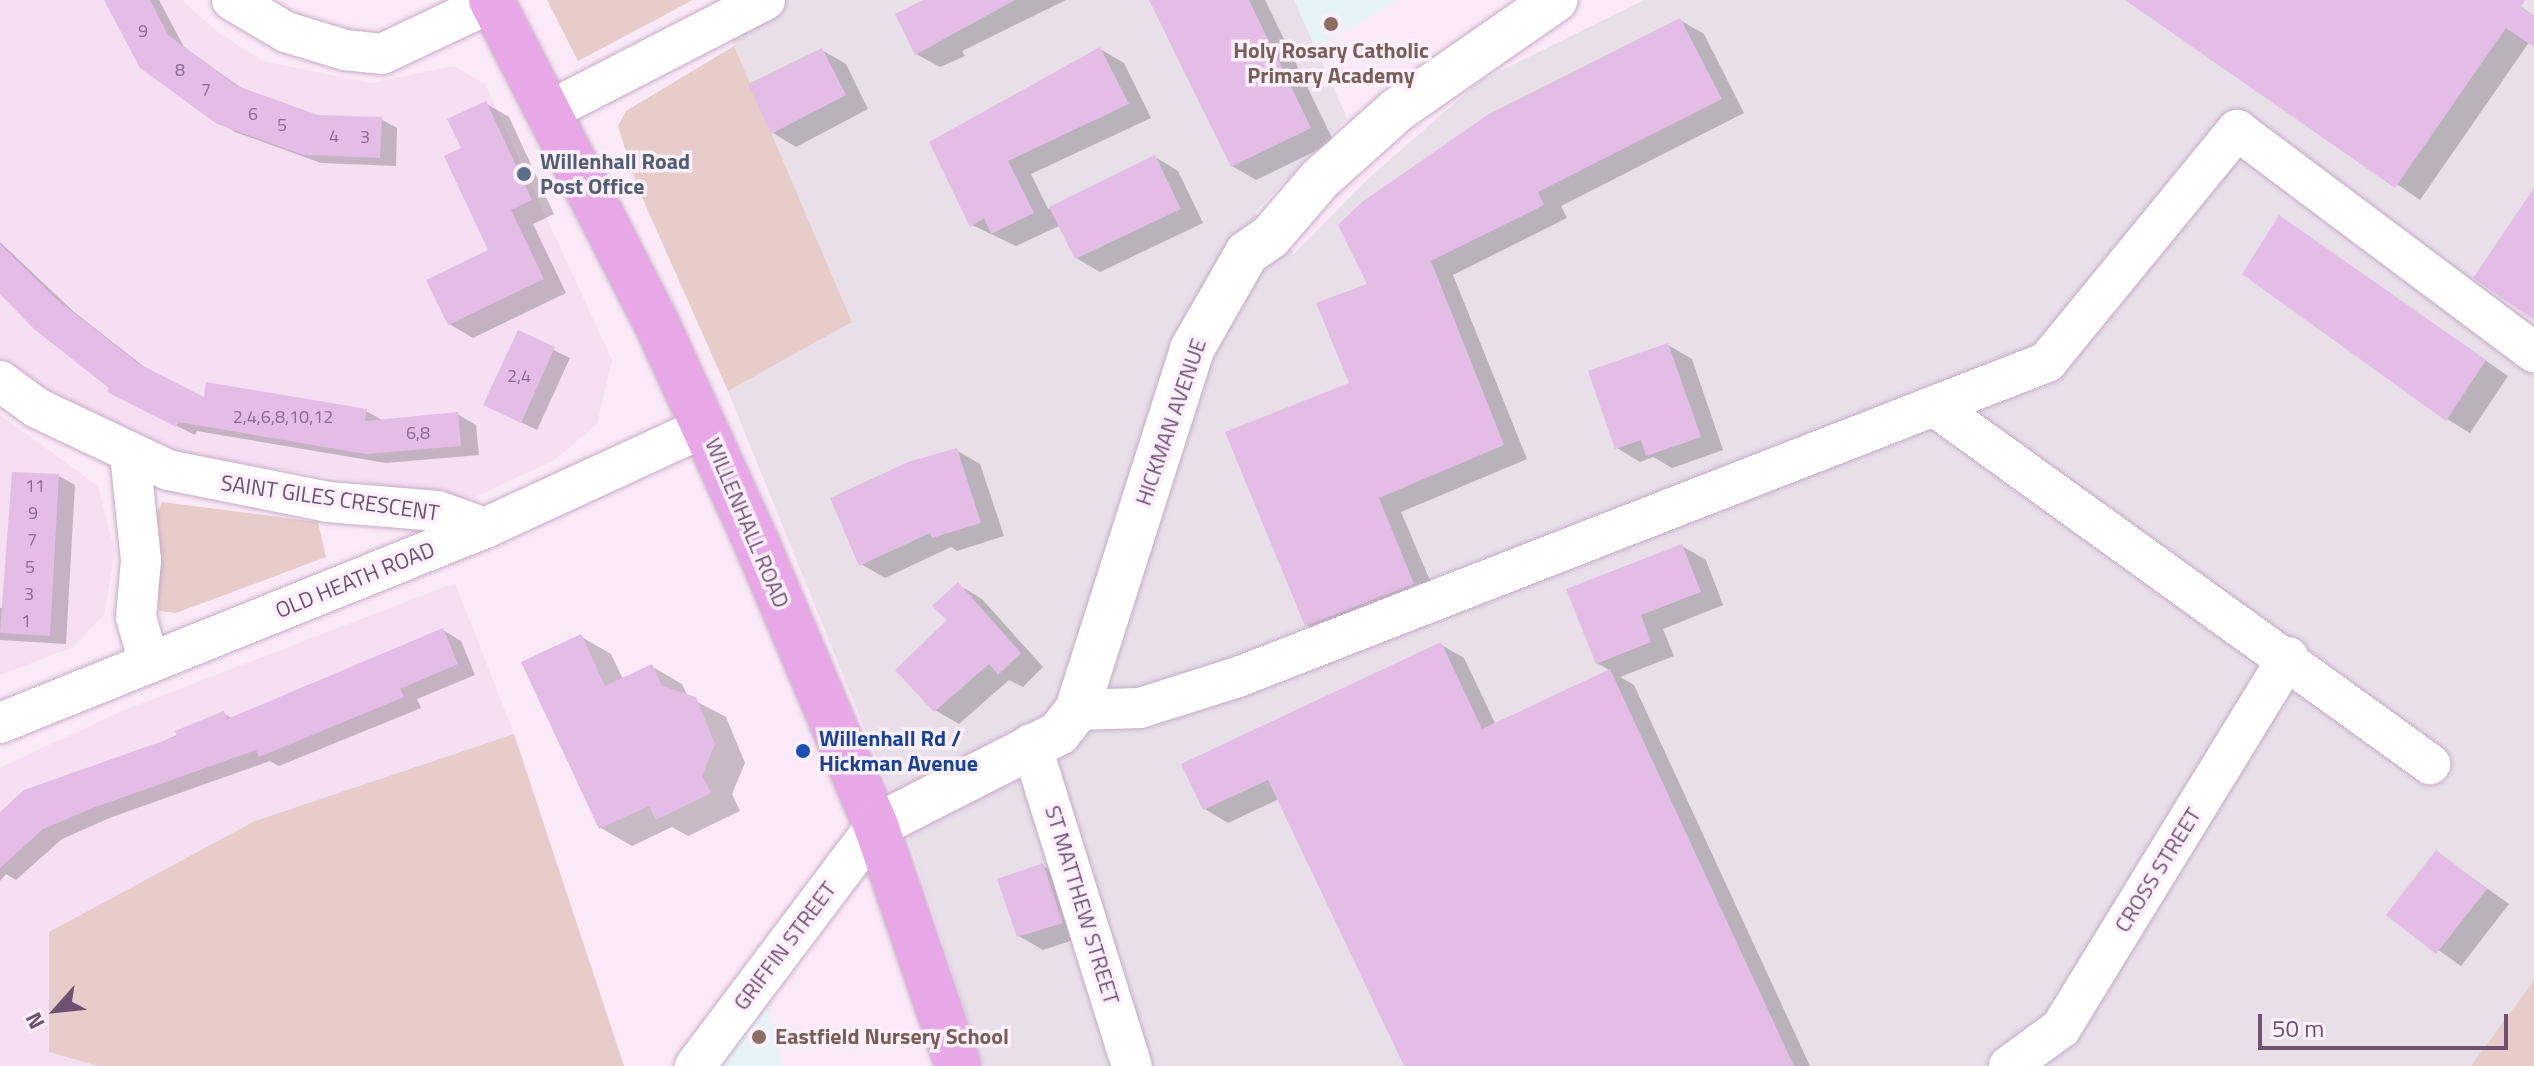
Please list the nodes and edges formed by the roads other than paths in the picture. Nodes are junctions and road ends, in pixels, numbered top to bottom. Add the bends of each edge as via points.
1 (232, 0) edge
2 (765, 0) edge
3 (1555, 0) edge
4 (492, 1) edge
5 (549, 111) junction
6 (2534, 352) edge
7 (0, 381) edge
8 (1934, 406) junction
9 (705, 427) junction
10 (130, 454) junction
11 (485, 528) junction
12 (2288, 657) junction
13 (149, 663) junction
14 (1077, 710) junction
15 (0, 723) edge
16 (1031, 744) junction
17 (2430, 764) dead end
18 (876, 826) junction
19 (695, 1066) edge
20 (958, 1066) edge
21 (1132, 1066) edge
22 (2009, 1066) edge

1 - 4 street via 286,32 345,50 382,54
2 - 5 street
3 - 14 street, HICKMAN AVENUE via 1397,110 1320,179 1271,236 1247,253 1192,349
4 - 5 highway, WILLENHALL ROAD
5 - 9 highway, WILLENHALL ROAD
6 - 8 street via 2237,130 2047,362
7 - 10 street, SAINT GILES CRESCENT via 37,408
8 - 12 street
8 - 14 street via 1238,677 1140,708
9 - 11 street, OLD HEATH ROAD
9 - 18 highway, WILLENHALL ROAD
10 - 11 street, SAINT GILES CRESCENT via 208,481 328,502 438,511
10 - 13 street via 141,560 136,617
11 - 13 street, OLD HEATH ROAD
12 - 17 street
12 - 22 street, CROSS STREET via 2061,1028
13 - 15 street, OLD HEATH ROAD
14 - 16 street, HICKMAN AVENUE via 1059,733
16 - 18 street, HICKMAN AVENUE
16 - 21 street, ST MATTHEW STREET
18 - 19 street, GRIFFIN STREET
18 - 20 highway, WILLENHALL ROAD

